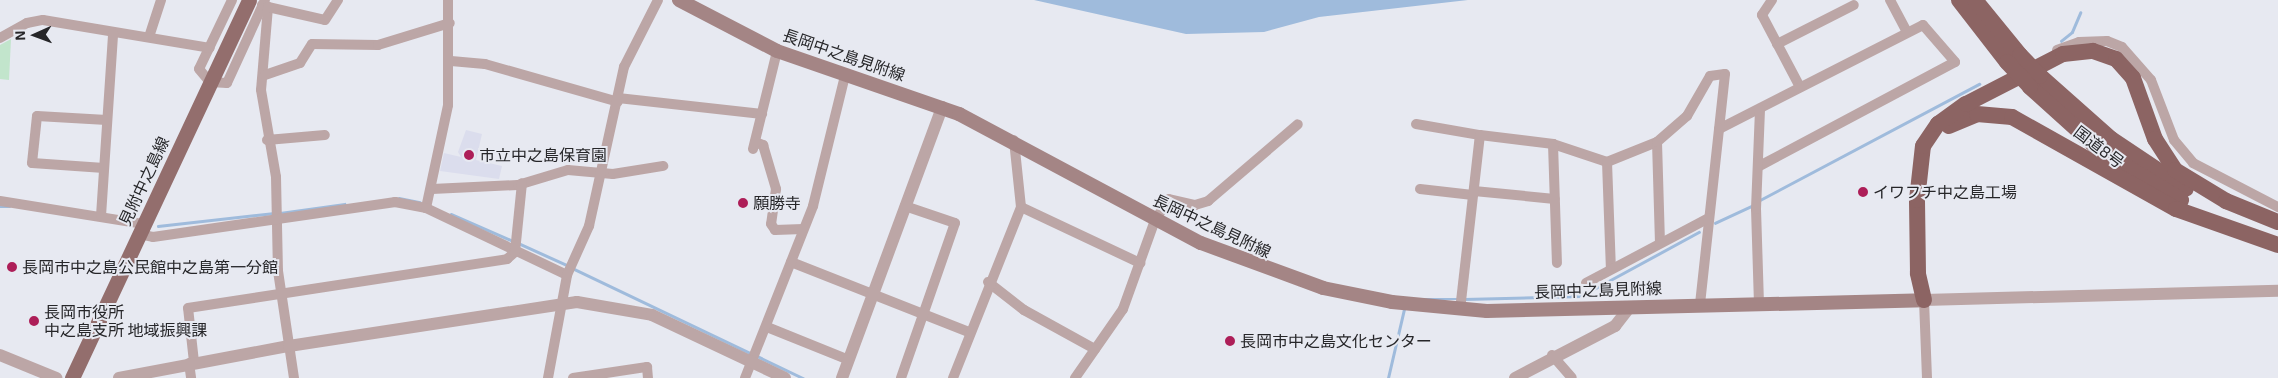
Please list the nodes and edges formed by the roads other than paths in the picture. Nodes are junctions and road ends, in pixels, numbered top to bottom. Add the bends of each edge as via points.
1 (161, 0) edge
2 (232, 0) edge
3 (338, 0) edge
4 (448, 0) edge
5 (658, 0) edge
6 (679, 0) edge
7 (1772, 0) edge
8 (1890, 0) edge
9 (1959, 0) edge
10 (1975, 0) edge
11 (1856, 2) edge
12 (261, 3) edge
13 (450, 23) junction
14 (1907, 32) junction
15 (113, 33) junction
16 (150, 37) junction
17 (0, 38) edge
18 (1777, 44) junction
19 (210, 48) junction
20 (777, 51) junction
21 (2013, 59) junction
22 (451, 61) junction
23 (266, 74) junction
24 (845, 76) junction
25 (210, 82) junction
26 (2035, 82) junction
27 (1800, 87) junction
28 (1992, 90) junction
29 (618, 100) junction
30 (942, 107) junction
31 (1760, 110) junction
32 (762, 114) junction
33 (107, 120) junction
34 (1298, 124) dead end
35 (1416, 124) dead end
36 (1719, 129) junction
37 (1480, 135) junction
38 (325, 136) dead end
39 (268, 140) junction
40 (1014, 140) junction
41 (1657, 142) junction
42 (1553, 144) junction
43 (1607, 162) junction
44 (663, 166) dead end
45 (1759, 166) junction
46 (104, 168) junction
47 (599, 172) junction
48 (522, 184) junction
49 (432, 189) junction
50 (1420, 189) dead end
51 (1474, 193) junction
52 (1554, 199) junction
53 (0, 202) edge
54 (905, 206) junction
55 (2278, 206) edge
56 (1021, 207) junction
57 (426, 208) junction
58 (101, 216) junction
59 (1709, 218) junction
60 (277, 219) junction
61 (1156, 220) junction
62 (2278, 222) edge
63 (142, 229) junction
64 (803, 229) junction
65 (2278, 230) edge
66 (1660, 243) junction
67 (2278, 245) edge
68 (516, 252) junction
69 (791, 262) junction
70 (1140, 263) junction
71 (1557, 263) dead end
72 (1611, 269) junction
73 (567, 275) junction
74 (988, 282) junction
75 (1586, 283) dead end
76 (2278, 291) edge
77 (281, 294) junction
78 (872, 296) junction
79 (1924, 300) junction
80 (561, 303) junction
81 (1759, 304) junction
82 (1700, 305) junction
83 (1630, 307) junction
84 (1460, 310) junction
85 (924, 315) junction
86 (767, 327) junction
87 (969, 332) junction
88 (289, 346) junction
89 (1095, 349) junction
90 (0, 355) edge
91 (1552, 355) junction
92 (849, 360) junction
93 (751, 362) junction
94 (191, 363) junction
95 (56, 378) edge
96 (72, 378) edge
97 (119, 378) edge
98 (191, 378) edge
99 (294, 378) edge
100 (548, 378) edge
101 (573, 378) edge
102 (648, 378) edge
103 (745, 378) edge
104 (785, 378) edge
105 (842, 378) edge
106 (900, 378) edge
107 (953, 378) edge
108 (1075, 378) edge
109 (1515, 378) edge
110 (1572, 378) edge
111 (1927, 378) edge

1 - 16 street
2 - 19 street
3 - 12 street via 325,20
4 - 13 street
5 - 29 street via 624,67
6 - 20 main road, 長岡中之島見附線
7 - 18 street via 1762,15
8 - 14 street
9 - 21 highway, 国道8号
10 - 21 highway, 国道8号
11 - 18 street
12 - 23 street
12 - 25 main road, 見附中之島線
13 - 22 street
13 - 23 street via 378,44 312,44 300,63
14 - 27 street
14 - 45 street via 1923,24 1955,62
15 - 16 street
15 - 17 street via 34,20
15 - 33 street
16 - 19 street
18 - 27 street
19 - 25 street via 199,69
20 - 24 main road, 長岡中之島見附線
20 - 32 street
21 - 26 highway, 国道8号, bridge
22 - 29 street via 485,64
22 - 49 street
23 - 39 street via 261,90
24 - 30 main road, 長岡中之島見附線
24 - 64 street
25 - 63 main road, 見附中之島線
26 - 65 highway, 国道8号 via 2174,182
26 - 67 highway, 国道8号 via 2074,129 2129,170 2222,222
27 - 31 street
28 - 55 street via 1999,79 2059,49 2078,42 2115,44 2143,67 2174,140 2193,163
28 - 62 highway via 2050,58 2076,52 2104,53 2133,78 2155,140 2175,170 2226,201
28 - 79 highway via 1938,124 1920,154 1918,264
29 - 32 street
29 - 47 street
30 - 40 main road, 長岡中之島見附線
30 - 54 street
31 - 36 street
31 - 45 street
32 - 64 street via 754,146 763,144 776,189 771,224 775,230
33 - 46 street
33 - 46 street via 37,116 32,163
34 - 61 street via 1224,190 1195,205 1172,197
35 - 37 street
36 - 41 street via 1725,74 1710,76 1687,116
36 - 59 street
37 - 42 street
37 - 51 street
38 - 39 street
39 - 60 street via 276,177
40 - 56 street
40 - 61 main road, 長岡中之島見附線
41 - 43 street
41 - 66 street
42 - 43 street
42 - 52 street
43 - 72 street
44 - 47 street
45 - 81 street
46 - 58 street
47 - 48 street via 568,170
47 - 73 street via 589,226
48 - 49 street
48 - 68 street
49 - 57 street
50 - 51 street
51 - 52 street
51 - 84 street
52 - 71 street
53 - 58 street
54 - 78 street
54 - 85 street via 955,223
56 - 70 street
56 - 74 street
57 - 60 street via 395,202
57 - 68 street
58 - 63 street
59 - 66 street
59 - 82 street
60 - 63 street via 153,237
60 - 77 street
61 - 70 street
61 - 84 main road, 長岡中之島見附線 via 1227,255 1322,288
63 - 96 main road, 見附中之島線
64 - 69 street
66 - 72 street
67 - 79 highway via 2176,209 2024,122 2002,114 1977,114 1950,125 1926,157
68 - 73 street
68 - 77 street via 507,258
69 - 78 street
69 - 86 street
70 - 89 street via 1123,309
72 - 75 street
73 - 80 street
74 - 87 street
74 - 89 street via 1024,310
76 - 79 street
77 - 88 street
77 - 94 street via 188,308
78 - 85 street
78 - 92 street
79 - 81 main road, 長岡中之島見附線
79 - 111 street
80 - 88 street
80 - 93 street via 604,304 652,315
80 - 100 street
81 - 82 main road, 長岡中之島見附線
82 - 83 main road, 長岡中之島見附線
83 - 84 main road, 長岡中之島見附線
83 - 91 street via 1615,326
85 - 87 street
85 - 106 street
86 - 92 street
86 - 93 street
87 - 107 street
88 - 94 street
88 - 99 street
89 - 108 street
90 - 95 street
91 - 109 street
91 - 110 street
92 - 105 street
93 - 103 street
93 - 104 street
94 - 97 street
94 - 98 street
101 - 102 street via 647,367

